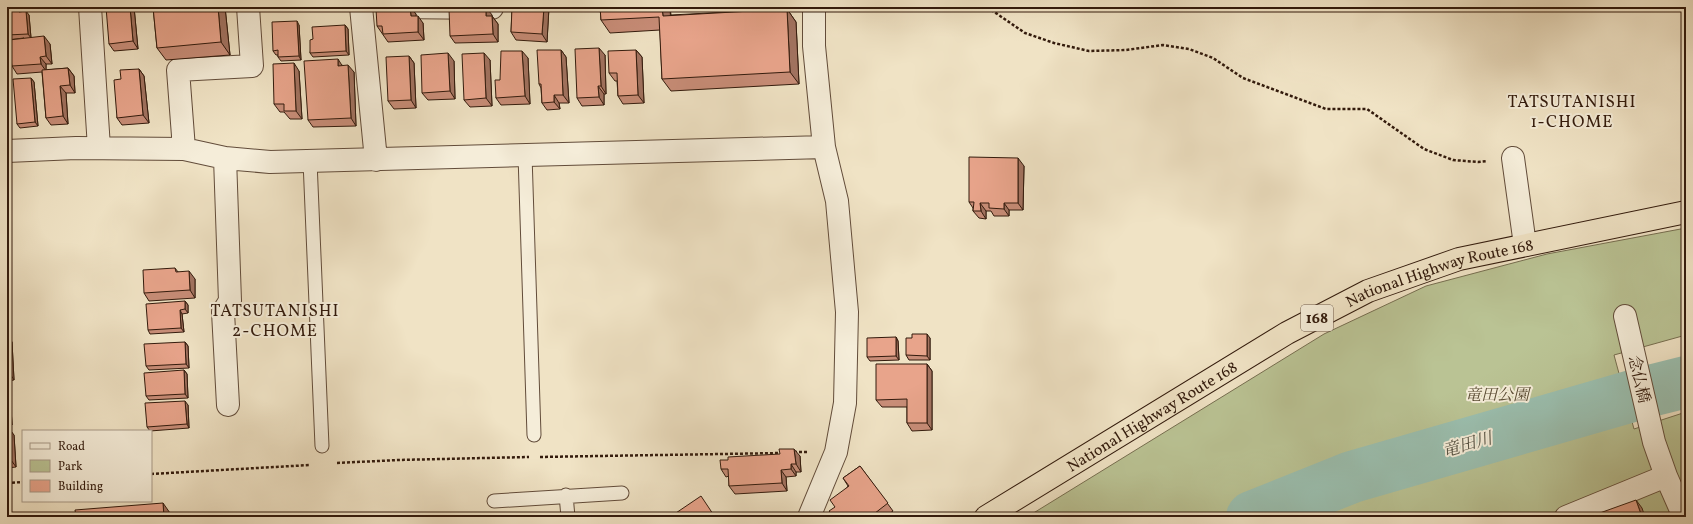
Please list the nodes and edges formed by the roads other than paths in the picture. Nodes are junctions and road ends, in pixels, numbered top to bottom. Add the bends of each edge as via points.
1 (90, 7) edge
2 (248, 7) edge
3 (361, 7) edge
4 (395, 7) edge
5 (814, 7) edge
6 (492, 8) edge
7 (824, 147) junction
8 (99, 148) junction
9 (184, 149) junction
10 (7, 151) edge
11 (525, 156) junction
12 (225, 158) junction
13 (1513, 158) road end
14 (376, 160) junction
15 (310, 161) junction
16 (1686, 212) edge
17 (1525, 245) junction
18 (1625, 316) dead end
19 (228, 405) dead end
20 (534, 435) dead end
21 (322, 446) dead end
22 (1666, 476) junction
23 (622, 493) dead end
24 (566, 495) junction
25 (494, 501) dead end
26 (568, 517) edge
27 (809, 517) edge
28 (986, 517) edge
29 (1566, 517) edge
30 (1684, 517) edge

1 - 8 street
2 - 9 street via 252,66 178,70
3 - 14 street
4 - 6 street
5 - 7 street via 814,46
7 - 11 street
7 - 27 street via 837,201 847,312 845,403 836,452
8 - 9 street
8 - 10 street
9 - 12 street
11 - 14 street
11 - 20 lane
12 - 15 street via 270,162
12 - 19 street via 230,301 222,312
13 - 17 street
14 - 15 street
15 - 21 lane
16 - 17 highway, National Highway Route 168 / 168
17 - 28 highway, National Highway Route 168 / 168 via 1459,259 1368,291 1287,333
18 - 22 street, 念仏橋 via 1654,442
22 - 29 street
22 - 30 street, 念仏橋
23 - 24 lane
24 - 25 lane
24 - 26 lane

